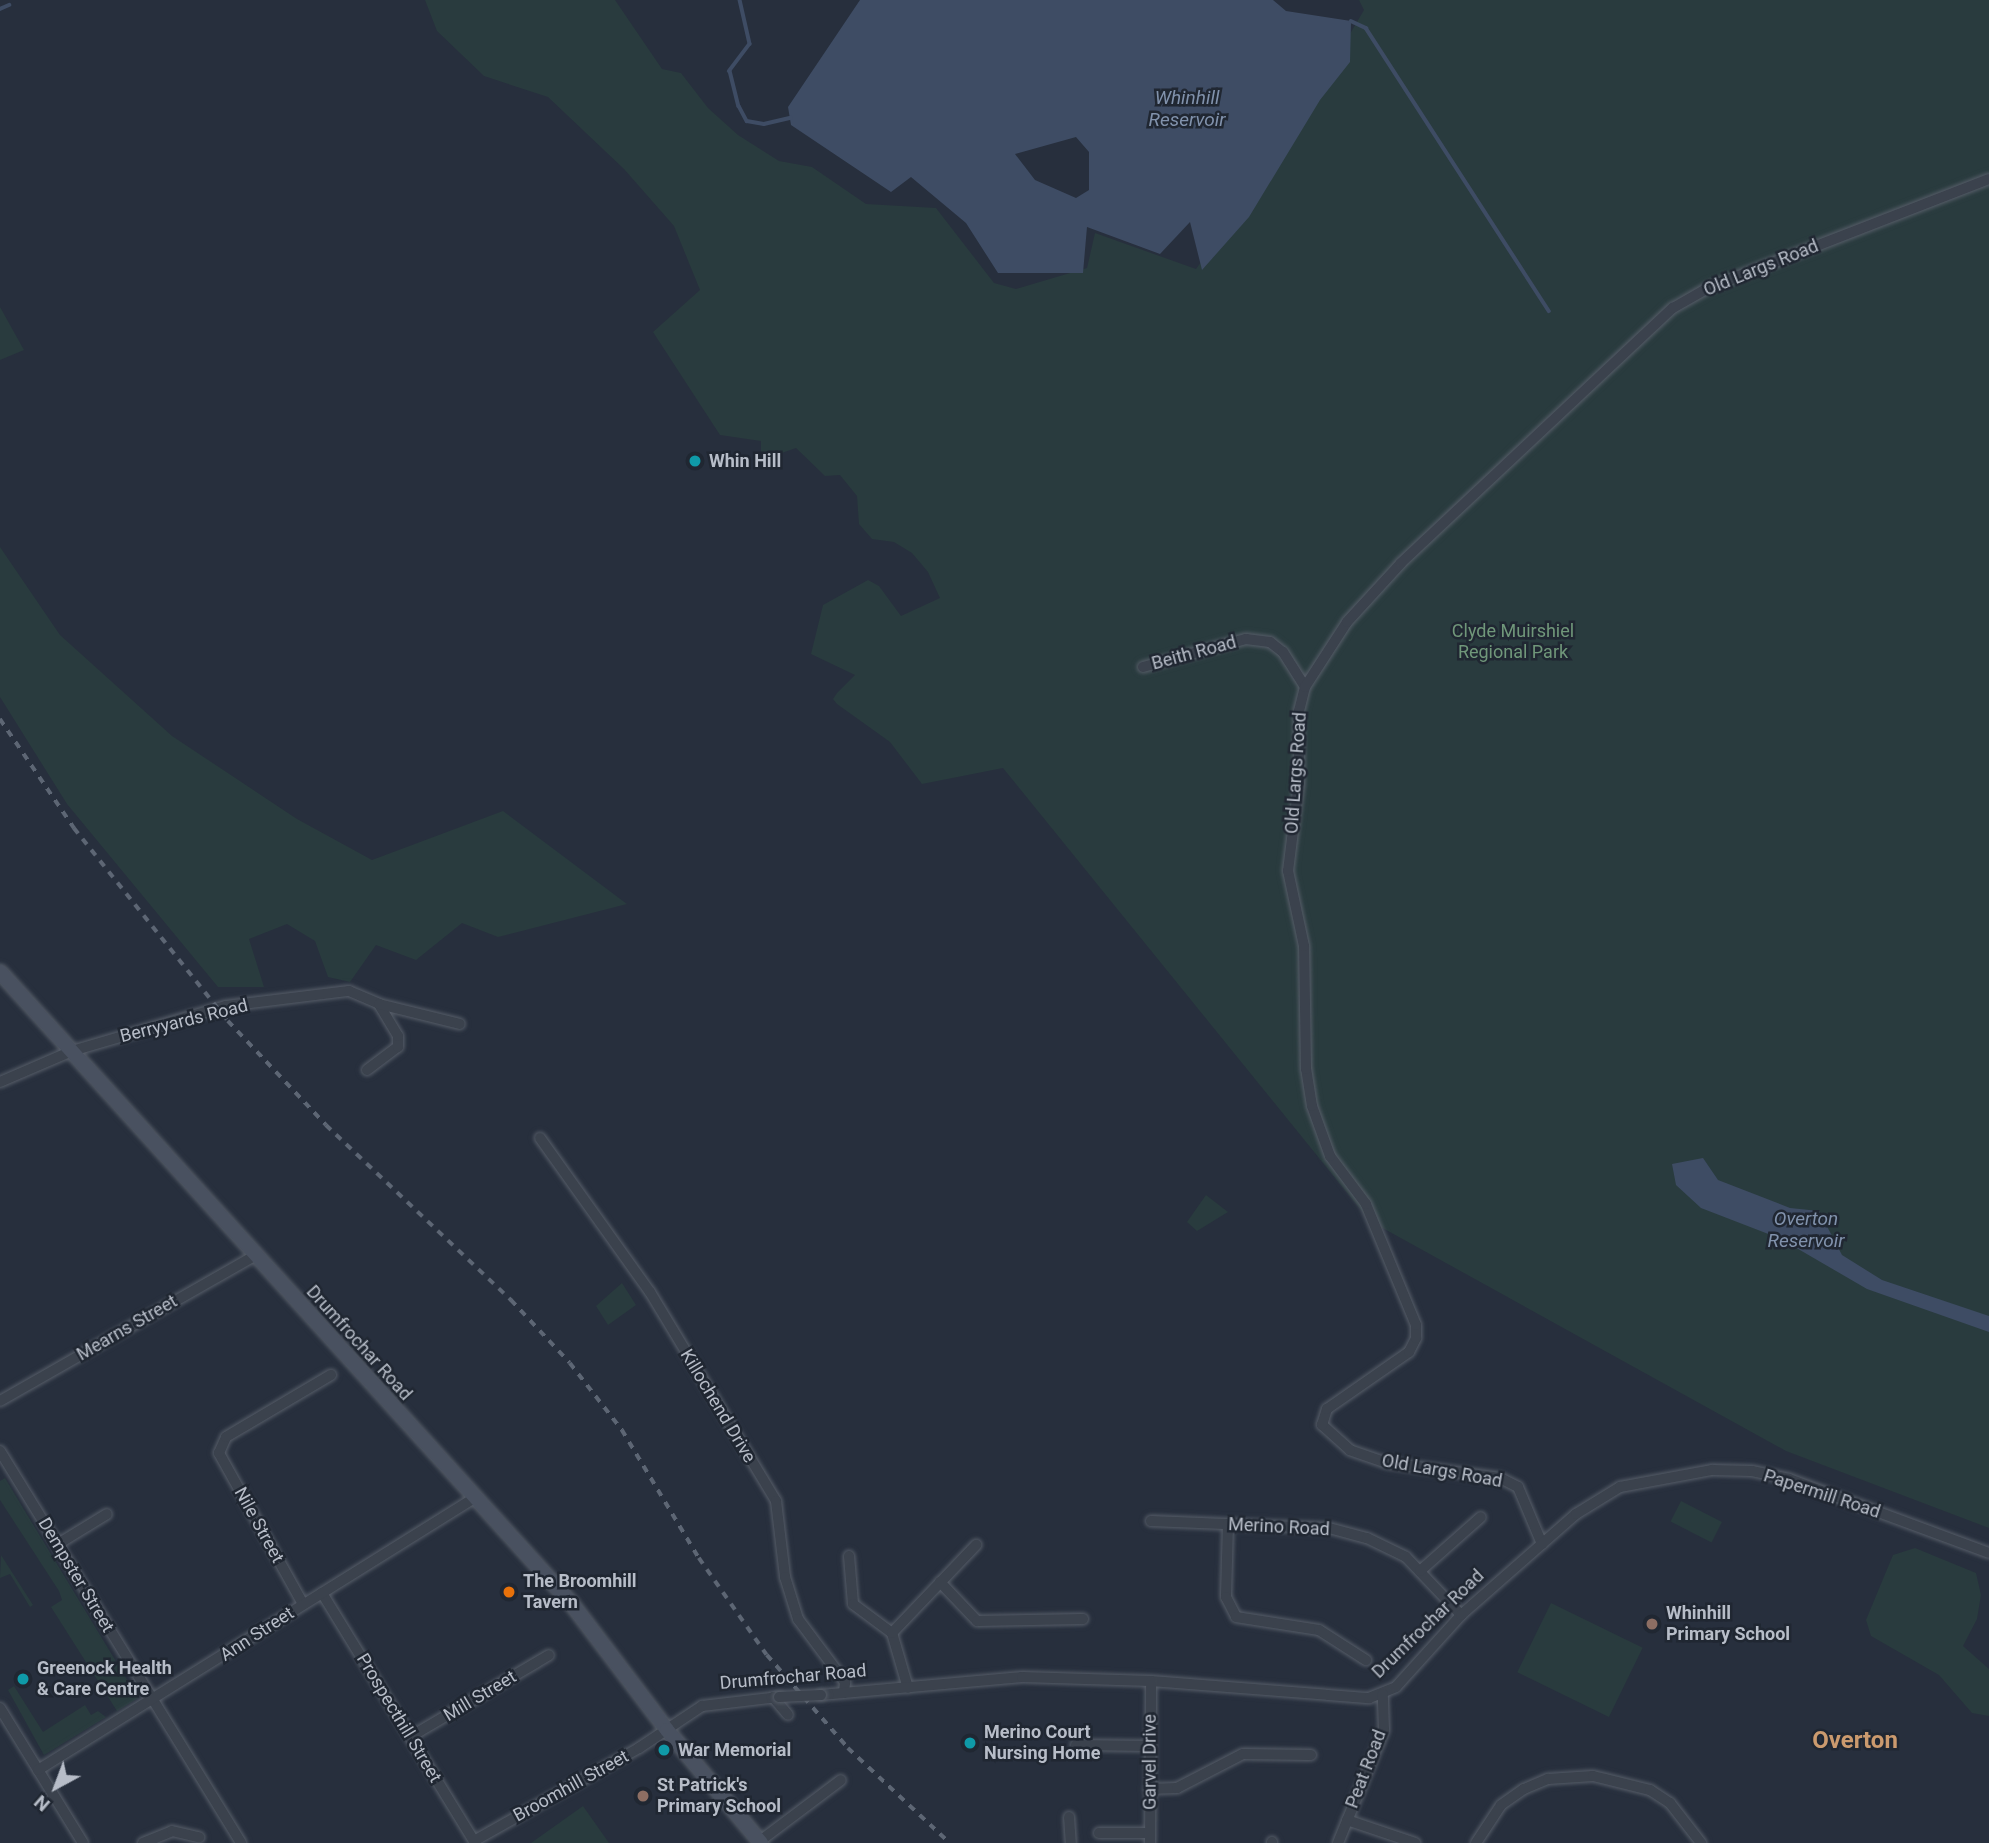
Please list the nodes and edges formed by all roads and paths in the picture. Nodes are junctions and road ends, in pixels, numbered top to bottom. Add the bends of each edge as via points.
1 (1989, 178) edge
2 (1143, 667) dead end
3 (1305, 687) junction
4 (0, 972) edge
5 (379, 1004) junction
6 (460, 1024) dead end
7 (72, 1051) junction
8 (367, 1070) dead end
9 (0, 1082) edge
10 (540, 1138) dead end
11 (254, 1256) junction
12 (331, 1375) dead end
13 (0, 1401) edge
14 (0, 1451) edge
15 (476, 1497) junction
16 (107, 1514) dead end
17 (1481, 1517) dead end
18 (1151, 1521) dead end
19 (1228, 1524) junction
20 (58, 1544) junction
21 (1542, 1544) junction
22 (976, 1545) dead end
23 (1989, 1553) edge
24 (849, 1556) dead end
25 (1420, 1571) junction
26 (940, 1582) junction
27 (323, 1593) junction
28 (303, 1604) junction
29 (1461, 1615) junction
30 (1083, 1619) dead end
31 (892, 1633) junction
32 (549, 1655) dead end
33 (1366, 1660) dead end
34 (1151, 1681) junction
35 (908, 1688) junction
36 (844, 1693) junction
37 (1383, 1694) junction
38 (776, 1697) junction
39 (153, 1701) junction
40 (0, 1708) edge
41 (788, 1715) dead end
42 (667, 1730) junction
43 (410, 1737) junction
44 (1076, 1745) dead end
45 (1149, 1746) junction
46 (1311, 1755) dead end
47 (38, 1770) junction
48 (841, 1780) dead end
49 (1149, 1789) junction
50 (1069, 1817) dead end
51 (1346, 1820) junction
52 (1100, 1833) dead end
53 (199, 1836) dead end
54 (1150, 1838) edge
55 (474, 1842) edge
56 (761, 1842) edge
57 (83, 1843) edge
58 (143, 1843) edge
59 (241, 1843) edge
60 (1071, 1843) edge
61 (1338, 1843) edge
62 (1415, 1843) edge
63 (1476, 1843) edge
64 (1701, 1843) edge

1 - 3 street, Old Largs Road via 1708,288 1673,308 1401,563 1346,622
2 - 3 street, Beith Road via 1247,639 1270,642 1283,652
3 - 21 street, Old Largs Road via 1299,711 1299,783 1288,871 1304,946 1311,1106 1330,1156 1366,1204 1416,1325 1409,1352 1327,1409 1322,1425 1350,1450 1387,1464 1500,1478 1518,1487
4 - 7 main road, Drumfrochar Road
5 - 6 street, Berryyards Road
5 - 7 street, Berryyards Road via 349,991 226,1006
5 - 8 street via 398,1036 398,1047
7 - 9 street, Berryyards Road
7 - 11 main road, Drumfrochar Road
10 - 36 street, Killochend Drive via 650,1292 776,1501 785,1577 798,1619 845,1682
11 - 13 street, Mearns Street
11 - 15 main road, Drumfrochar Road
12 - 28 street, Nile Street via 220,1445 219,1453
14 - 20 street, Dempster Street
15 - 27 street, Ann Street
15 - 42 main road, Drumfrochar Road via 571,1603
16 - 20 street
17 - 25 street
18 - 19 street, Merino Road
19 - 25 street, Merino Road via 1329,1528 1389,1547
19 - 33 street via 1226,1597 1236,1616 1318,1630
20 - 39 street, Dempster Street
21 - 23 street, Papermill Road via 1576,1514 1620,1487 1712,1470 1752,1471 1789,1479
21 - 29 street, Drumfrochar Road
22 - 26 street
24 - 31 street via 853,1604
25 - 29 street, Merino Road
26 - 30 street via 977,1620
26 - 31 street
27 - 28 street, Ann Street
27 - 43 street, Prospecthill Street
28 - 39 street, Ann Street
29 - 37 street, Drumfrochar Road
31 - 35 street
32 - 43 street, Mill Street
34 - 35 street, Drumfrochar Road via 1022,1677
34 - 37 street, Drumfrochar Road via 1354,1699
34 - 45 street, Garvel Drive
35 - 36 street, Drumfrochar Road
36 - 38 street, Drumfrochar Road, bridge
37 - 51 street, Peat Road via 1384,1730
38 - 41 street
38 - 42 street, Drumfrochar Road via 702,1706
39 - 47 street, Ann Street
39 - 59 street, Dempster Street
40 - 47 street
42 - 55 street, Broomhill Street
42 - 56 main road
43 - 55 street, Prospecthill Street
44 - 45 street
45 - 49 street, Garvel Drive
46 - 49 street via 1243,1754 1177,1788
47 - 57 street
48 - 56 street
49 - 54 street, Garvel Drive
50 - 60 street
51 - 61 street, Peat Road
51 - 62 street
52 - 54 street
53 - 58 street via 172,1830
63 - 64 street via 1501,1805 1524,1789 1548,1779 1593,1776 1650,1790 1670,1803

